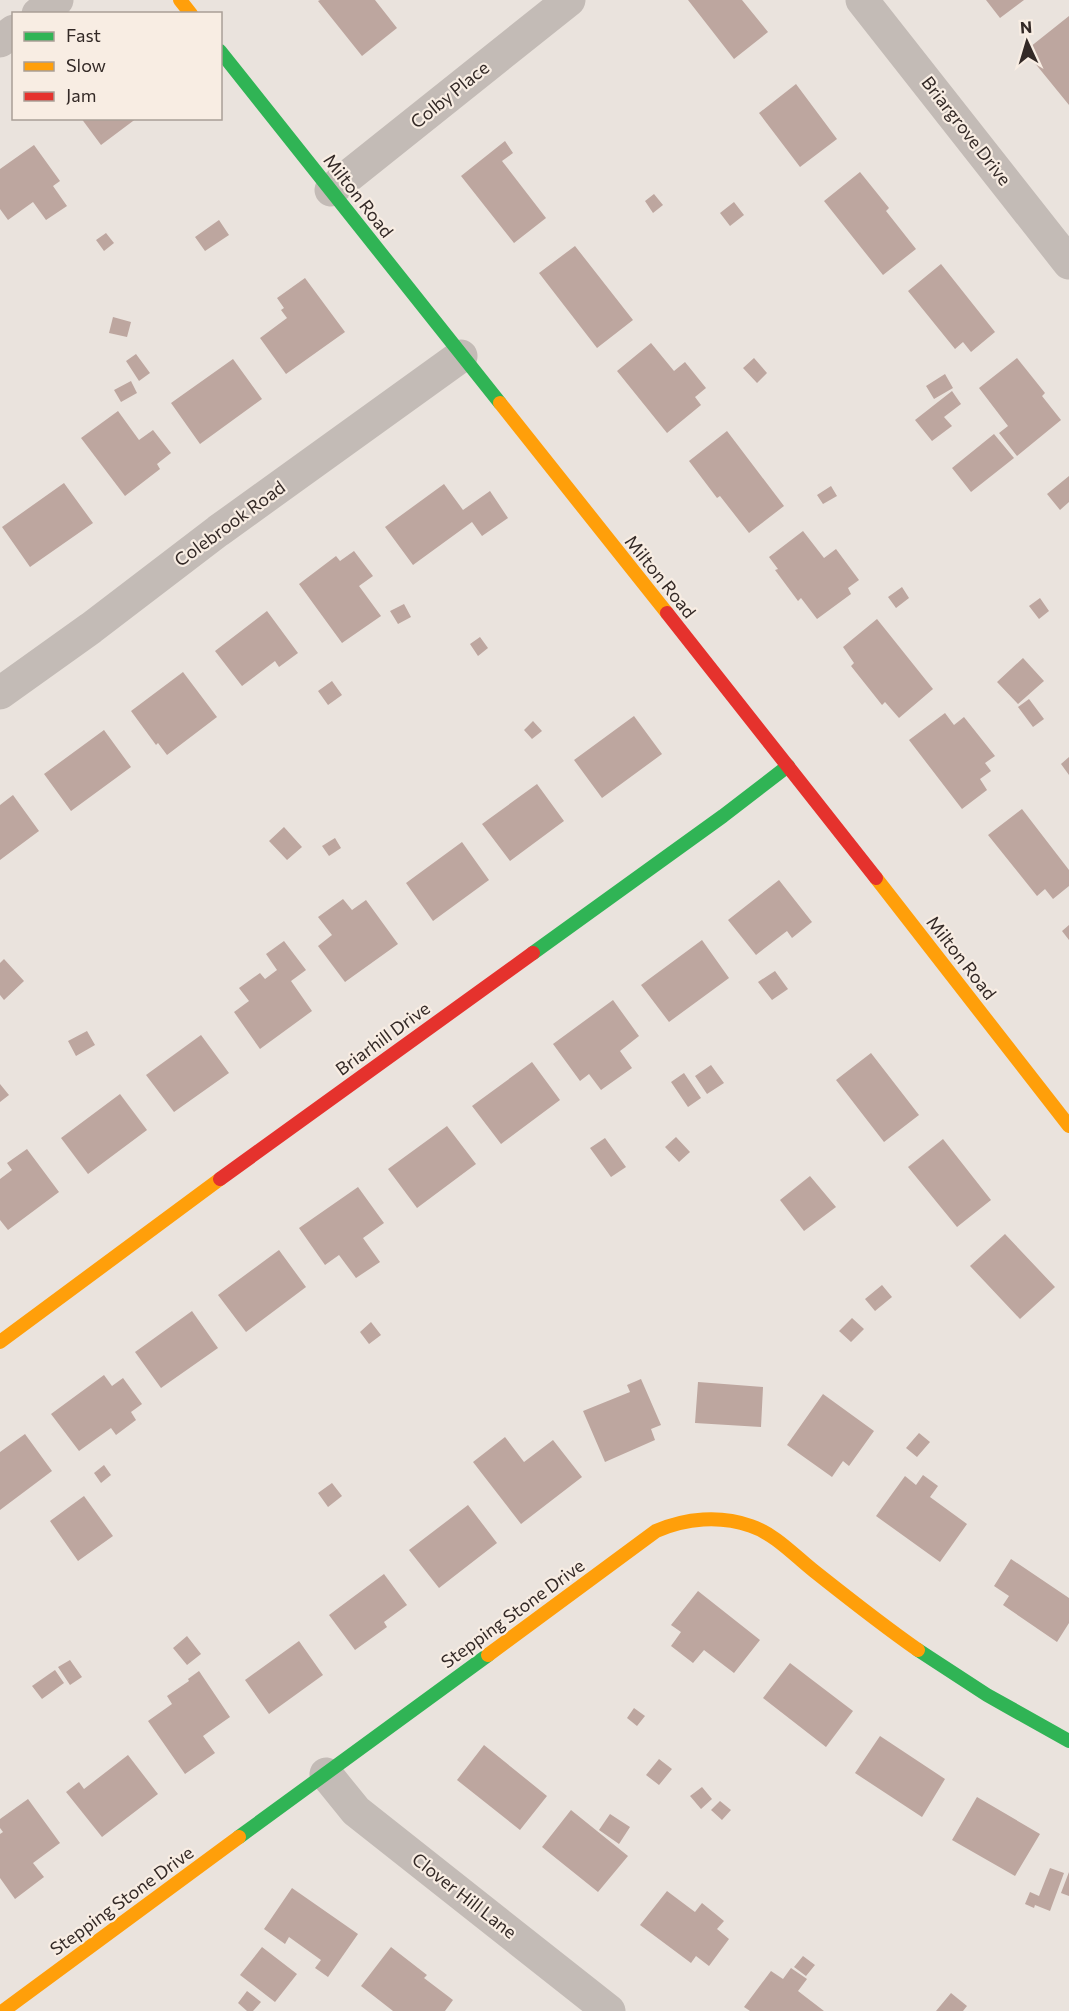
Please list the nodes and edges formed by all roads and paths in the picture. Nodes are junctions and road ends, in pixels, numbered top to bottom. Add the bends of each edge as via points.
1 (57, 0) edge
2 (180, 0) edge
3 (569, 0) edge
4 (862, 0) edge
5 (41, 12) edge
6 (189, 12) edge
7 (222, 54) edge
8 (331, 190) junction
9 (1069, 263) edge
10 (461, 356) junction
11 (0, 693) edge
12 (788, 766) junction
13 (1069, 1126) edge
14 (0, 1342) edge
15 (1069, 1741) edge
16 (326, 1774) junction
17 (3, 2011) edge
18 (609, 2011) edge

1 - 5 street
2 - 6 street
3 - 8 street, Colby Place
4 - 9 street, Briargrove Drive
7 - 8 street, Milton Road
8 - 10 street, Milton Road
10 - 11 street, Colebrook Road
10 - 12 street, Milton Road
12 - 13 street, Milton Road
12 - 14 street, Briarhill Drive
15 - 16 street, Stepping Stone Drive via 961,1680 772,1537 750,1525 730,1521 686,1520 656,1531
16 - 17 street, Stepping Stone Drive
16 - 18 street, Clover Hill Lane via 356,1811

